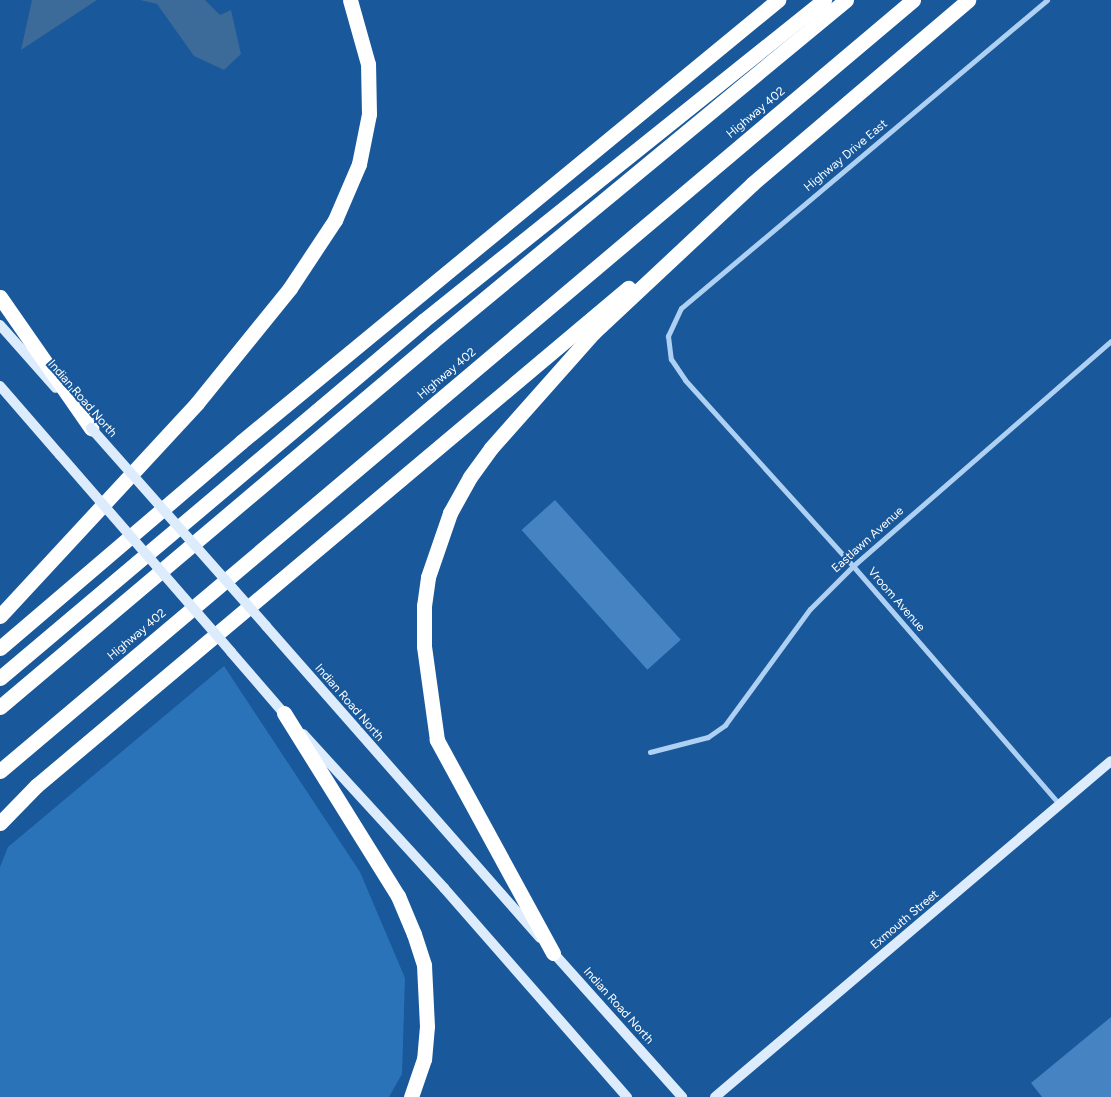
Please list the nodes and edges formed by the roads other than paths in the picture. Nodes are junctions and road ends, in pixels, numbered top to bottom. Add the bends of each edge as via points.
1 (350, 0) edge
2 (778, 0) edge
3 (824, 0) edge
4 (846, 0) edge
5 (913, 0) edge
6 (968, 0) edge
7 (1047, 0) edge
8 (752, 184) junction
9 (0, 297) edge
10 (0, 325) edge
11 (668, 336) joint
12 (1111, 341) edge
13 (0, 386) edge
14 (91, 428) junction
15 (853, 566) junction
16 (0, 616) edge
17 (0, 648) edge
18 (0, 678) edge
19 (0, 707) edge
20 (284, 713) junction
21 (650, 752) dead end
22 (1111, 761) edge
23 (0, 771) edge
24 (1060, 805) junction
25 (0, 824) edge
26 (553, 953) junction
27 (411, 1097) edge
28 (627, 1097) edge
29 (682, 1097) edge
30 (715, 1097) edge

1 - 16 highway via 368,64 369,107 358,164 335,220 290,288 197,403
2 - 17 highway via 241,442
3 - 18 highway via 424,321
4 - 19 highway via 432,342
5 - 23 highway, Highway 402
6 - 8 highway
7 - 11 street, Highway Drive East via 681,308
8 - 25 highway via 43,779
8 - 26 highway via 593,334 516,417 470,477 450,513 428,577 424,646 437,740
9 - 14 highway
10 - 14 main road, Indian Road North
11 - 15 street, Vroom Avenue via 671,359 685,380
12 - 15 street, Eastlawn Avenue
13 - 20 main road, bridge
14 - 26 main road, Indian Road North, bridge
15 - 21 street, Eastlawn Avenue via 810,608 725,725 708,737
15 - 24 street, Vroom Avenue
20 - 27 highway via 398,896 414,934 424,965 427,1026 424,1059
20 - 28 main road via 444,888
22 - 24 main road, Exmouth Street
24 - 30 main road, Exmouth Street
26 - 29 main road, Indian Road North

